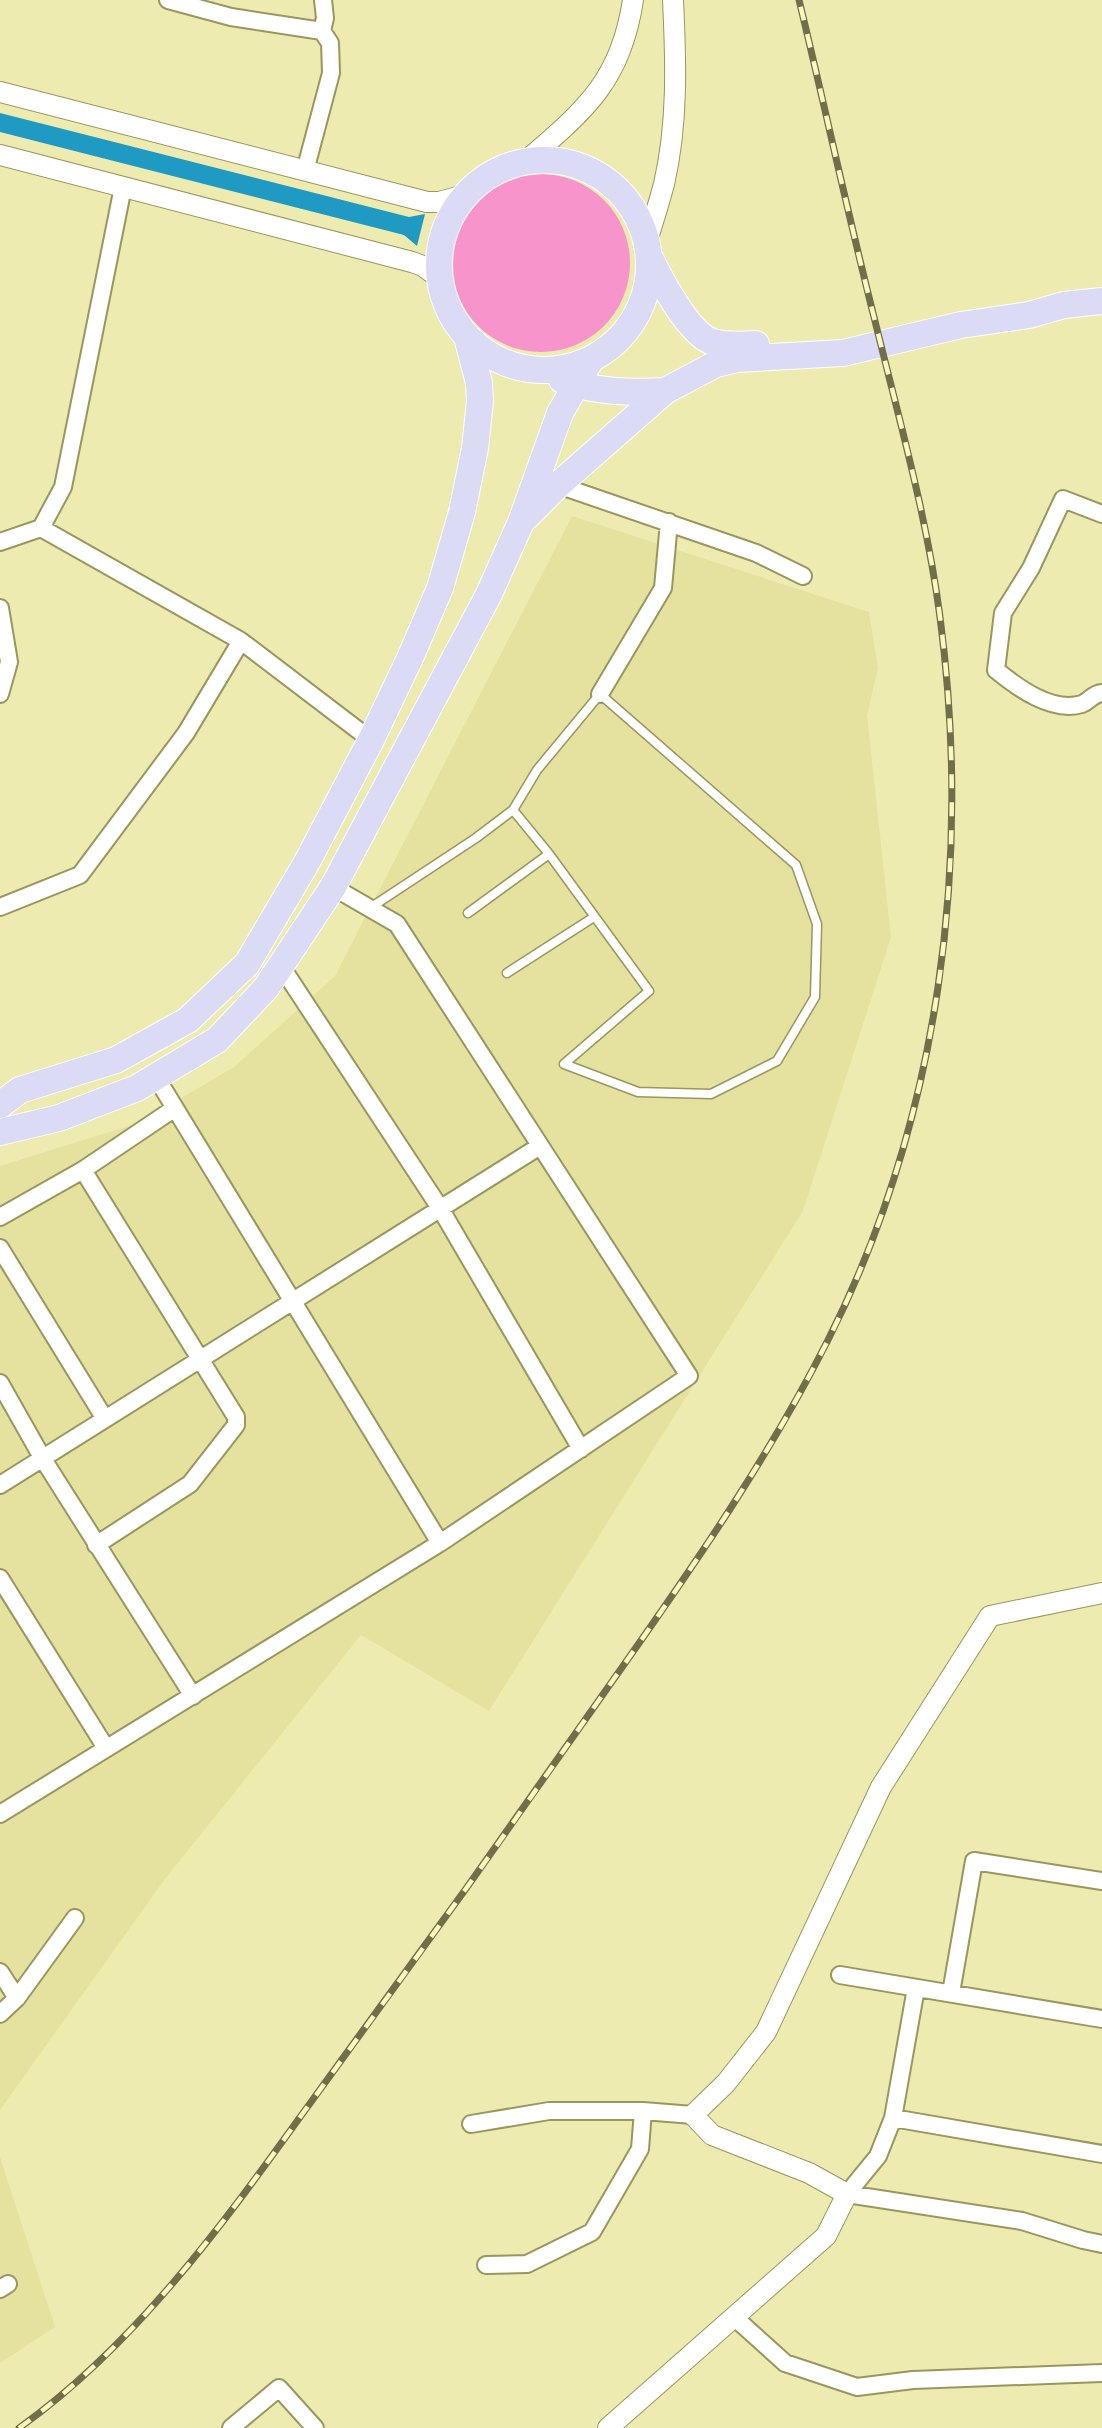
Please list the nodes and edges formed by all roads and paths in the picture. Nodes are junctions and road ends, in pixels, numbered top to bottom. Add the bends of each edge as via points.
1 (168, 0) edge
2 (323, 0) edge
3 (633, 0) edge
4 (673, 0) edge
5 (322, 31) junction
6 (0, 92) edge
7 (0, 155) edge
8 (526, 160) junction
9 (305, 171) junction
10 (123, 187) junction
11 (465, 195) junction
12 (648, 249) junction
13 (439, 278) junction
14 (1102, 301) edge
15 (1064, 305) junction
16 (467, 337) junction
17 (590, 361) junction
18 (543, 372) junction
19 (576, 385) junction
20 (665, 391) junction
21 (558, 485) junction
22 (1102, 514) edge
23 (521, 522) junction
24 (669, 522) junction
25 (41, 528) junction
26 (0, 542) edge
27 (803, 576) dead end
28 (0, 608) edge
29 (241, 641) junction
30 (1102, 693) edge
31 (0, 694) edge
32 (600, 694) junction
33 (371, 740) junction
34 (513, 810) junction
35 (549, 854) junction
36 (333, 887) junction
37 (0, 907) edge
38 (369, 908) junction
39 (468, 913) dead end
40 (594, 917) junction
41 (281, 966) junction
42 (507, 973) dead end
43 (156, 1077) junction
44 (0, 1105) edge
45 (175, 1108) junction
46 (0, 1132) edge
47 (540, 1146) junction
48 (83, 1170) junction
49 (440, 1208) junction
50 (0, 1217) edge
51 (0, 1248) edge
52 (292, 1302) junction
53 (199, 1360) junction
54 (0, 1383) edge
55 (105, 1419) junction
56 (581, 1449) junction
57 (43, 1459) junction
58 (0, 1485) edge
59 (440, 1542) junction
60 (96, 1545) junction
61 (0, 1578) edge
62 (1102, 1593) edge
63 (193, 1696) junction
64 (106, 1748) junction
65 (0, 1814) edge
66 (1102, 1881) edge
67 (75, 1918) dead end
68 (0, 1972) edge
69 (840, 1975) dead end
70 (916, 1988) junction
71 (951, 1993) junction
72 (17, 1998) junction
73 (0, 2014) edge
74 (1102, 2019) edge
75 (643, 2111) junction
76 (693, 2115) junction
77 (893, 2118) junction
78 (471, 2124) dead end
79 (1102, 2154) edge
80 (847, 2194) junction
81 (1102, 2244) edge
82 (486, 2265) dead end
83 (734, 2317) junction
84 (1102, 2373) edge
85 (231, 2428) edge
86 (315, 2428) edge
87 (608, 2428) edge

1 - 5 street via 231,17
2 - 5 street
3 - 8 street via 623,46 594,98
4 - 12 street via 676,76 672,128
5 - 9 street via 330,43 330,73
6 - 9 street
7 - 10 street
8 - 11 main road via 503,167
8 - 12 main road via 552,159 579,165 602,177 622,194 638,216
9 - 11 street via 427,202
10 - 13 street via 412,262
10 - 25 street via 63,487
11 - 13 main road via 443,234
12 - 15 main road via 662,281 690,324 715,343 836,341 962,311 1028,303
12 - 17 main road via 648,281 642,306 611,347
13 - 16 main road via 448,310
14 - 15 main road
15 - 20 main road via 843,352 728,360
16 - 18 main road via 501,362
16 - 33 main road via 480,401 462,512 440,588
17 - 18 main road
17 - 19 main road
18 - 19 main road
19 - 20 main road via 625,392
19 - 23 main road via 560,413
20 - 21 main road
21 - 23 main road
21 - 24 street
22 - 30 street via 1063,499 1030,568 1002,614 996,670 1018,688 1062,707 1084,703
23 - 36 main road via 489,594
24 - 27 street via 756,553
24 - 32 street via 663,588
25 - 26 street
25 - 29 street
28 - 31 street via 9,662
29 - 33 street
29 - 37 street via 186,734 80,874
32 - 34 lane via 537,770
32 - 40 lane via 796,865 817,924 815,997 777,1061 711,1094 638,1092 564,1064 649,992
33 - 44 main road via 308,862 247,964 188,1020 116,1060 20,1090
34 - 35 lane
34 - 38 lane
35 - 39 lane
35 - 40 lane
36 - 38 street
36 - 41 main road
38 - 47 street via 397,924
40 - 42 lane
41 - 43 main road via 266,988 217,1040
41 - 49 street
43 - 45 street
43 - 46 main road via 59,1118
45 - 48 street
45 - 52 street
47 - 49 street
47 - 56 street via 689,1376
48 - 50 street
48 - 53 street
49 - 52 street
49 - 56 street
51 - 55 street
52 - 53 street
52 - 59 street
53 - 55 street
53 - 60 street via 236,1418 236,1425 190,1484
54 - 57 street
55 - 57 street
56 - 59 street
57 - 58 street
57 - 60 street
59 - 63 street
60 - 63 street
61 - 64 street
62 - 76 street via 990,1616 881,1786 766,2032 726,2084
63 - 64 street
64 - 65 street
66 - 71 street via 974,1861
67 - 72 street
68 - 72 street
69 - 70 street
70 - 71 street
70 - 77 street
71 - 74 street
72 - 73 street
75 - 76 street
75 - 78 street via 549,2111
75 - 82 street via 640,2149 592,2232 527,2264
76 - 80 street via 712,2135 809,2173
77 - 79 street
77 - 80 street via 878,2156
80 - 81 street via 1022,2221
80 - 83 street via 826,2236
83 - 84 street via 785,2363 857,2387 913,2380
83 - 87 street
85 - 86 street via 279,2388

